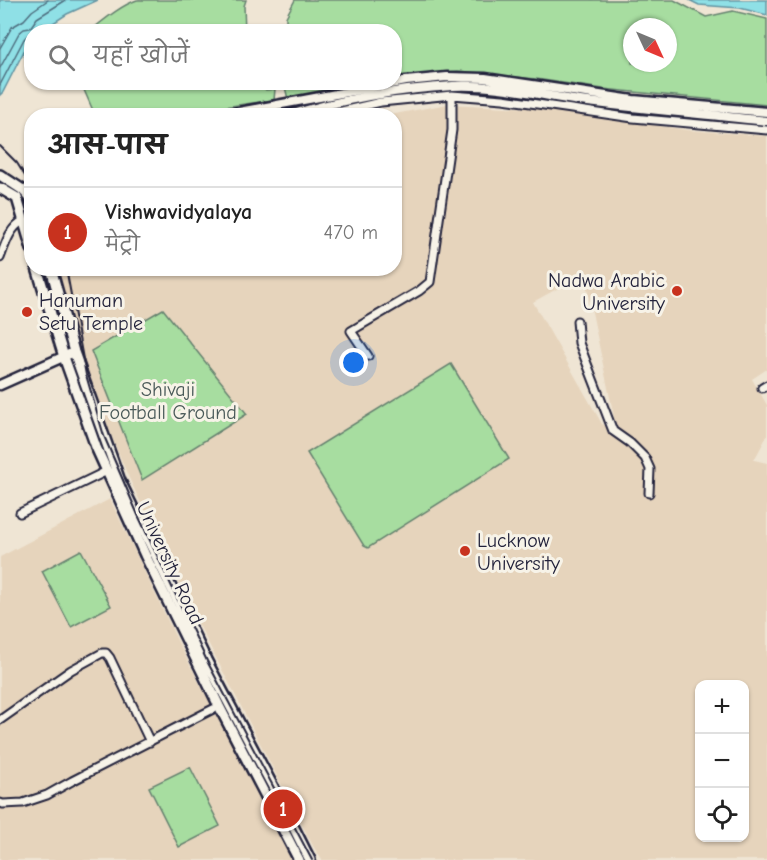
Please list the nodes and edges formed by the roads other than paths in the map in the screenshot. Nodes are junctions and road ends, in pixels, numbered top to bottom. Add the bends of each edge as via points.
1 (402, 82) edge
2 (357, 90) edge
3 (452, 95) junction
4 (260, 108) edge
5 (319, 108) edge
6 (355, 108) edge
7 (767, 112) edge
8 (767, 121) edge
9 (767, 130) edge
10 (0, 175) edge
11 (0, 188) edge
12 (24, 190) edge
13 (23, 221) junction
14 (24, 224) edge
15 (0, 258) edge
16 (39, 276) edge
17 (53, 276) edge
18 (577, 321) dead end
19 (74, 352) junction
20 (368, 356) dead end
21 (64, 357) junction
22 (0, 385) edge
23 (107, 471) junction
24 (649, 493) dead end
25 (125, 502) junction
26 (20, 513) dead end
27 (213, 709) dead end
28 (0, 720) edge
29 (150, 742) junction
30 (0, 803) edge
31 (299, 860) edge
32 (310, 860) edge

1 - 7 street via 486,78 633,100
2 - 4 street
3 - 6 street
3 - 9 street
3 - 20 street via 452,130 430,282 351,330
5 - 8 street via 405,90 454,86
10 - 12 main road
11 - 13 main road via 17,198
13 - 14 main road
13 - 15 street via 17,224
16 - 21 main road, University Road
17 - 19 main road, University Road
18 - 24 street via 579,343 613,431 630,442 650,469
19 - 21 street
19 - 25 main road, University Road
21 - 22 street
21 - 23 main road, University Road
23 - 25 main road, University Road
23 - 26 street
25 - 31 main road, University Road via 145,555
25 - 32 main road, University Road
27 - 29 street
28 - 29 street via 71,670 106,653
29 - 30 street via 47,795

